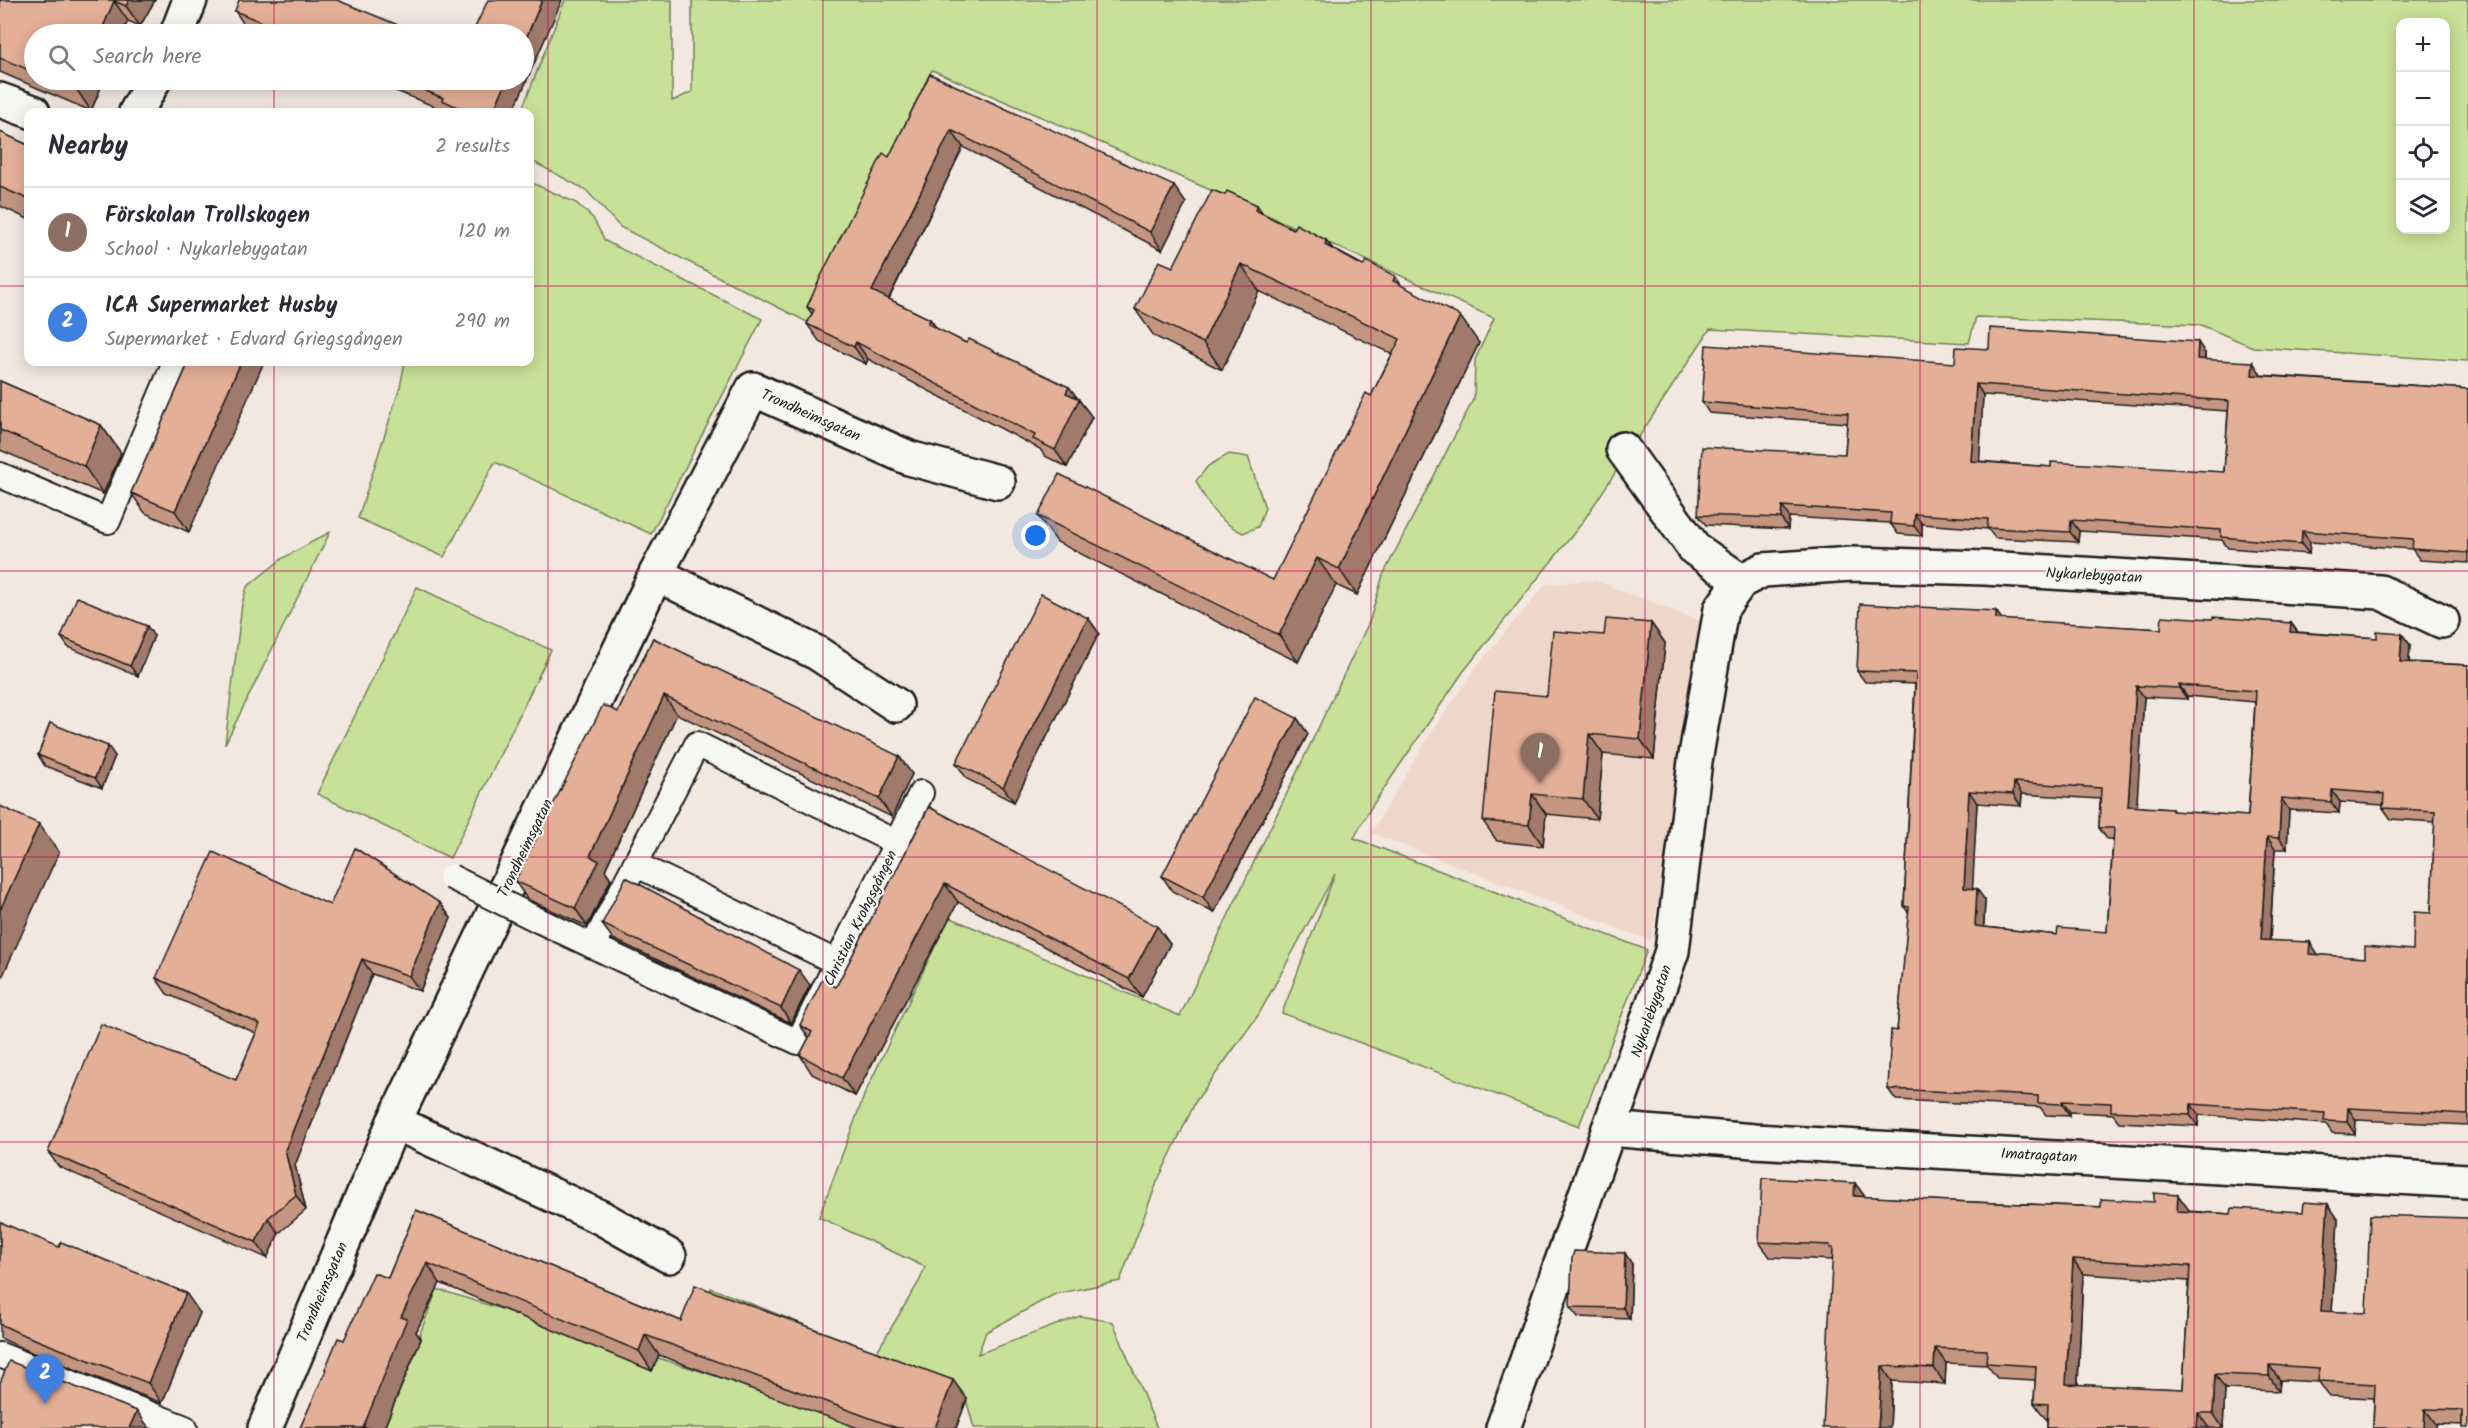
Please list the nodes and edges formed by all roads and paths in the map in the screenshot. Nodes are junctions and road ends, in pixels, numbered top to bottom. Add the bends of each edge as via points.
1 (190, 0) edge
2 (181, 24) edge
3 (148, 90) edge
4 (0, 100) edge
5 (138, 108) edge
6 (24, 109) edge
7 (173, 366) edge
8 (1623, 448) dead end
9 (0, 475) edge
10 (998, 482) dead end
11 (656, 574) junction
12 (1741, 581) junction
13 (2442, 621) dead end
14 (896, 705) dead end
15 (921, 793) dead end
16 (897, 843) junction
17 (635, 864) junction
18 (451, 877) dead end
19 (593, 946) junction
20 (838, 963) junction
21 (394, 1122) junction
22 (1609, 1129) junction
23 (2468, 1181) edge
24 (669, 1256) dead end
25 (2, 1363) edge
26 (185, 1428) edge
27 (265, 1428) edge
28 (1503, 1428) edge

1 - 2 street
3 - 5 street
4 - 6 street
7 - 9 street via 108,521
8 - 12 street via 1695,549
10 - 11 street, Trondheimsgatan via 909,458 753,389
11 - 14 street via 817,653
11 - 21 street, Trondheimsgatan
12 - 13 street, Nykarlebygatan via 1763,570 1852,564 1985,568 2380,592
12 - 22 street, Nykarlebygatan via 1721,609 1695,761 1672,951
15 - 16 street, Christian Krohgsgången
16 - 17 street via 697,744
16 - 20 street, Christian Krohgsgången
17 - 19 street
17 - 20 street
18 - 19 street, bridge
19 - 20 street, Christian Krohgsgången via 798,1042
21 - 24 street via 602,1218
21 - 27 street, Trondheimsgatan
22 - 23 street, Imatragatan via 1754,1141
22 - 28 street, Nykarlebygatan
25 - 26 street

